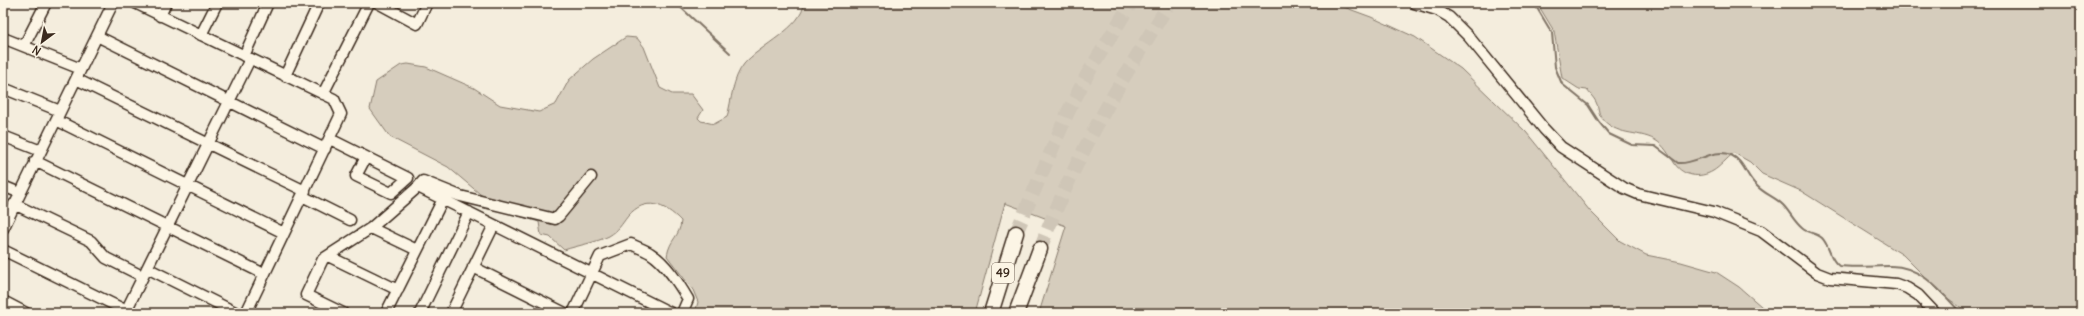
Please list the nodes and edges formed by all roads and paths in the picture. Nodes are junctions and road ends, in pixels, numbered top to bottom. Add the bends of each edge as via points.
1 (46, 3) edge
2 (113, 3) edge
3 (135, 3) edge
4 (166, 3) edge
5 (217, 3) edge
6 (268, 3) edge
7 (319, 3) edge
8 (369, 3) edge
9 (378, 3) edge
10 (427, 3) edge
11 (1414, 3) edge
12 (160, 16) junction
13 (201, 35) junction
14 (97, 36) junction
15 (3, 38) edge
16 (24, 46) junction
17 (247, 58) junction
18 (78, 74) junction
19 (285, 76) junction
20 (3, 88) edge
21 (323, 94) junction
22 (231, 101) junction
23 (58, 115) junction
24 (3, 136) edge
25 (330, 140) junction
26 (209, 143) junction
27 (325, 150) junction
28 (41, 151) junction
29 (366, 158) junction
30 (35, 161) junction
31 (590, 177) dead end
32 (188, 185) junction
33 (3, 186) edge
34 (418, 187) junction
35 (20, 192) junction
36 (303, 194) junction
37 (443, 199) junction
38 (14, 204) junction
39 (469, 212) junction
40 (350, 220) dead end
41 (494, 225) junction
42 (167, 227) junction
43 (370, 228) junction
44 (3, 229) edge
45 (1016, 232) tunnel mouth
46 (284, 233) junction
47 (1040, 249) tunnel mouth
48 (3, 250) edge
49 (417, 250) junction
50 (328, 256) junction
51 (473, 267) junction
52 (144, 272) junction
53 (592, 272) junction
54 (264, 274) junction
55 (398, 290) junction
56 (3, 301) edge
57 (127, 312) edge
58 (26, 313) edge
59 (237, 313) edge
60 (246, 313) edge
61 (342, 313) edge
62 (386, 313) edge
63 (420, 313) edge
64 (452, 313) edge
65 (566, 313) edge
66 (573, 313) edge
67 (671, 313) edge
68 (682, 313) edge
69 (991, 313) edge
70 (1016, 313) edge
71 (1935, 313) edge

1 - 16 street
2 - 14 street
3 - 12 street
4 - 12 street
5 - 13 street
6 - 17 street
7 - 19 street
8 - 21 street
9 - 10 street via 417,24
11 - 71 street via 1437,10 1449,17 1469,37 1561,147 1624,188 1638,194 1714,212 1762,231 1817,273 1830,278 1896,284 1907,288 1918,295
12 - 13 street
13 - 17 street
14 - 18 street
14 - 22 street
15 - 16 street
16 - 18 street
17 - 19 street
17 - 22 street
18 - 23 street
18 - 26 street
19 - 21 street
20 - 23 street
21 - 25 street via 334,99 341,114
22 - 26 street
22 - 27 street
23 - 28 street
23 - 32 street
24 - 28 street
25 - 27 street
25 - 29 street
26 - 32 street
26 - 36 street
27 - 36 street
28 - 30 street
29 - 29 street via 380,164 408,178 391,193 356,176
30 - 35 street
30 - 42 street
31 - 34 street via 555,219 460,196 423,182
32 - 42 street
32 - 46 street
33 - 35 street
34 - 37 street
34 - 43 street
35 - 38 street
36 - 40 street
36 - 46 street
37 - 39 street
37 - 49 street
38 - 44 street
38 - 52 street via 91,241 106,258
39 - 41 street
39 - 63 street
41 - 51 street
41 - 53 street
42 - 52 street
42 - 54 street
43 - 49 street
43 - 50 street
45 - 69 highway, 49
46 - 54 street
47 - 70 highway, 49
48 - 57 street
49 - 55 street
50 - 55 street
50 - 61 street via 323,259 306,295
51 - 64 street
51 - 65 street
52 - 57 street
52 - 59 street
53 - 66 street
53 - 67 street
53 - 68 street via 600,256 631,244 658,259 682,288 688,299
54 - 60 street
55 - 62 street
56 - 58 street

